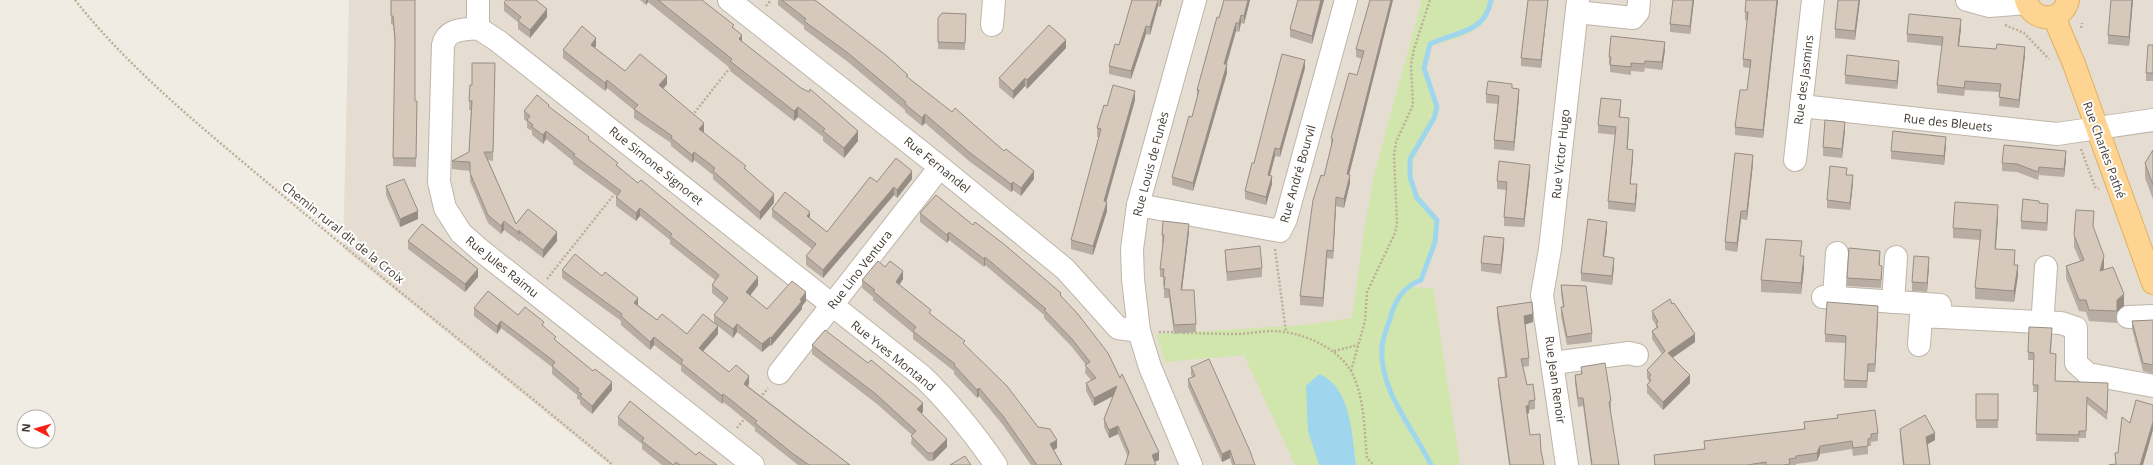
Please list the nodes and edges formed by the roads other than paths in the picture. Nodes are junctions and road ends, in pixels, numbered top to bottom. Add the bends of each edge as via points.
1 (478, 0) edge
2 (729, 0) edge
3 (994, 0) edge
4 (1195, 0) edge
5 (1346, 0) edge
6 (1640, 0) edge
7 (1813, 0) edge
8 (1967, 0) edge
9 (2068, 0) edge
10 (2026, 2) edge
11 (1577, 6) edge
12 (2054, 17) junction
13 (992, 25) dead end
14 (478, 28) junction
15 (1801, 106) junction
16 (2153, 120) edge
17 (2096, 129) junction
18 (1795, 160) dead end
19 (940, 167) junction
20 (1138, 205) junction
21 (1836, 253) dead end
22 (1896, 257) dead end
23 (2046, 266) dead end
24 (2153, 284) edge
25 (1542, 295) joint
26 (1893, 302) junction
27 (832, 306) junction
28 (2043, 312) junction
29 (2087, 316) edge
30 (2128, 316) dead end
31 (2153, 316) edge
32 (1139, 331) junction
33 (1919, 345) dead end
34 (1637, 355) dead end
35 (1553, 362) junction
36 (779, 373) road end
37 (2153, 386) edge
38 (752, 465) edge
39 (996, 465) edge
40 (1191, 465) edge
41 (1567, 465) edge

1 - 14 street
2 - 19 street, Rue Fernandel
3 - 13 street
4 - 20 street, Rue Louis de Funès
5 - 20 street, Rue André Bourvil via 1286,219 1280,231
6 - 11 street, Rue Victor Hugo via 1638,12 1633,18
7 - 15 street, Rue des Jasmins
8 - 10 street via 1989,6
9 - 12 main road via 2065,8
10 - 12 main road via 2035,15
11 - 25 street, Rue Victor Hugo via 1550,249
12 - 17 main road, Rue Charles Pathé via 2074,64
14 - 27 street, Rue Simone Signoret via 498,41
14 - 38 street, Rue Jules Raimu via 450,33 445,37 443,44 439,182 445,208 461,233 479,249
15 - 17 street, Rue des Bleuets via 2057,134
15 - 18 street, Rue des Jasmins
16 - 17 street, Rue des Bleuets
17 - 24 main road, Rue Charles Pathé
19 - 27 street, Rue Lino Ventura
19 - 32 street, Rue Fernandel via 1065,269 1118,328
20 - 32 street, Rue Louis de Funès via 1132,250
21 - 26 street via 1828,298
22 - 26 street
23 - 28 street
25 - 35 street, Rue Jean Renoir
26 - 28 street
27 - 36 street, Rue Lino Ventura
27 - 39 street, Rue Yves Montand via 922,376 980,441
28 - 29 street
30 - 31 street
32 - 40 street, Rue Louis de Funès via 1150,367
33 - 37 street via 1921,316 2061,323 2076,328 2076,363 2088,374
34 - 35 street via 1629,353
35 - 41 street, Rue Jean Renoir

